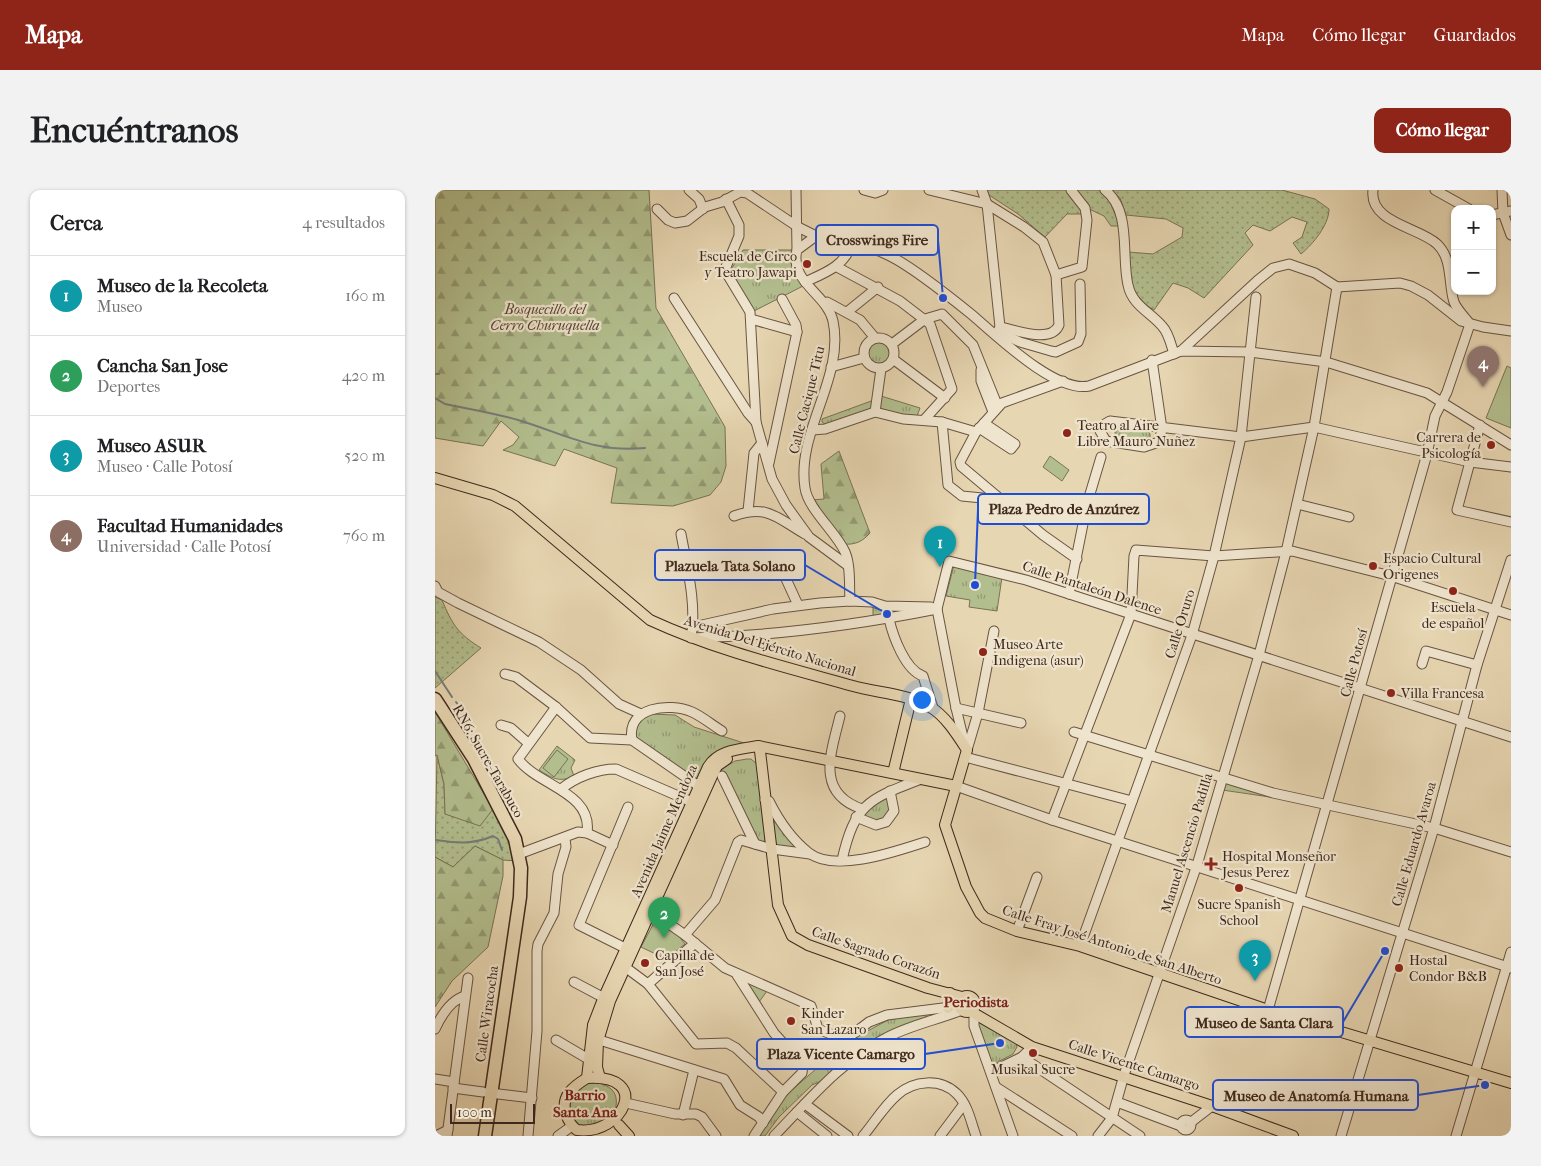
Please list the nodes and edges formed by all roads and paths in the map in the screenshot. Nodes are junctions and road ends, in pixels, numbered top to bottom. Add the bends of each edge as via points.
1 (689, 190) edge
2 (789, 190) edge
3 (797, 190) edge
4 (864, 190) edge
5 (883, 190) edge
6 (929, 190) edge
7 (982, 190) edge
8 (1071, 190) edge
9 (1105, 190) edge
10 (1373, 190) edge
11 (1435, 190) edge
12 (1502, 190) edge
13 (726, 199) junction
14 (795, 204) junction
15 (987, 204) junction
16 (1462, 205) edge
17 (657, 209) dead end
18 (703, 209) junction
19 (1507, 212) edge
20 (798, 227) junction
21 (1511, 235) edge
22 (816, 236) junction
23 (852, 243) junction
24 (797, 250) junction
25 (837, 267) junction
26 (1056, 275) junction
27 (805, 282) junction
28 (1079, 284) dead end
29 (1337, 287) junction
30 (878, 288) junction
31 (1256, 297) dead end
32 (674, 298) dead end
33 (821, 298) junction
34 (782, 299) dead end
35 (847, 312) junction
36 (751, 319) junction
37 (925, 320) junction
38 (1470, 324) junction
39 (998, 331) junction
40 (1511, 331) edge
41 (797, 332) junction
42 (875, 338) junction
43 (892, 344) junction
44 (1178, 352) junction
45 (1250, 352) junction
46 (864, 358) junction
47 (893, 359) junction
48 (1152, 360) junction
49 (1326, 362) junction
50 (831, 368) junction
51 (881, 368) junction
52 (1063, 381) junction
53 (945, 398) junction
54 (1443, 401) junction
55 (996, 410) junction
56 (875, 412) junction
57 (924, 420) junction
58 (756, 422) junction
59 (942, 422) junction
60 (1480, 425) junction
61 (1314, 427) junction
62 (980, 428) junction
63 (1162, 428) junction
64 (812, 430) junction
65 (1241, 437) junction
66 (762, 443) junction
67 (1511, 445) edge
68 (1427, 454) junction
69 (1101, 457) dead end
70 (1470, 462) junction
71 (769, 466) junction
72 (1511, 467) edge
73 (435, 478) edge
74 (1002, 500) junction
75 (1297, 504) junction
76 (749, 511) junction
77 (734, 516) dead end
78 (1349, 517) dead end
79 (1511, 522) edge
80 (681, 534) dead end
81 (809, 537) junction
82 (1287, 552) junction
83 (775, 555) dead end
84 (1214, 556) junction
85 (1077, 559) junction
86 (1511, 560) edge
87 (847, 565) junction
88 (1391, 576) junction
89 (435, 586) edge
90 (1069, 594) junction
91 (850, 601) junction
92 (798, 605) junction
93 (938, 608) junction
94 (1495, 609) junction
95 (1131, 614) junction
96 (1511, 615) edge
97 (889, 619) junction
98 (693, 627) junction
99 (994, 631) dead end
100 (1192, 634) junction
101 (691, 638) junction
102 (1259, 655) junction
103 (1422, 664) dead end
104 (1477, 665) junction
105 (505, 674) dead end
106 (1361, 690) junction
107 (435, 699) edge
108 (911, 699) junction
109 (556, 707) junction
110 (933, 708) junction
111 (956, 708) junction
112 (978, 713) junction
113 (641, 714) junction
114 (840, 716) dead end
115 (1463, 721) junction
116 (1021, 723) dead end
117 (501, 725) dead end
118 (723, 731) dead end
119 (1079, 734) junction
120 (1511, 737) edge
121 (632, 740) junction
122 (528, 743) junction
123 (763, 749) junction
124 (966, 754) junction
125 (1149, 756) junction
126 (830, 759) junction
127 (893, 774) junction
128 (722, 776) dead end
129 (1222, 777) junction
130 (921, 779) junction
131 (1065, 784) junction
132 (956, 786) junction
133 (700, 787) junction
134 (561, 789) junction
135 (890, 791) junction
136 (765, 799) junction
137 (1132, 801) junction
138 (692, 802) junction
139 (1328, 805) junction
140 (628, 807) dead end
141 (862, 809) junction
142 (856, 817) junction
143 (1052, 820) junction
144 (1434, 828) junction
145 (587, 833) junction
146 (565, 838) junction
147 (1119, 841) junction
148 (925, 842) dead end
149 (755, 844) junction
150 (613, 845) junction
151 (772, 849) junction
152 (1511, 852) edge
153 (519, 854) junction
154 (810, 854) junction
155 (842, 860) junction
156 (1197, 865) junction
157 (1037, 878) dead end
158 (519, 897) joint
159 (1298, 900) junction
160 (648, 908) junction
161 (1017, 931) junction
162 (1402, 933) junction
163 (685, 935) junction
164 (695, 943) junction
165 (1080, 946) junction
166 (625, 948) junction
167 (1511, 952) edge
168 (622, 965) junction
169 (1509, 967) edge
170 (1160, 974) junction
171 (737, 975) junction
172 (468, 978) dead end
173 (574, 982) dead end
174 (648, 984) junction
175 (950, 993) junction
176 (465, 996) junction
177 (607, 1000) junction
178 (964, 1008) junction
179 (1268, 1010) junction
180 (435, 1029) edge
181 (594, 1039) junction
182 (556, 1040) dead end
183 (1369, 1040) junction
184 (1032, 1046) junction
185 (1023, 1057) junction
186 (590, 1060) junction
187 (694, 1070) junction
188 (991, 1072) junction
189 (1475, 1072) junction
190 (1124, 1075) junction
191 (587, 1078) junction
192 (600, 1078) junction
193 (435, 1079) edge
194 (1511, 1083) edge
195 (453, 1085) junction
196 (996, 1087) junction
197 (783, 1092) junction
198 (487, 1093) junction
199 (532, 1098) junction
200 (1117, 1102) junction
201 (626, 1103) junction
202 (805, 1104) junction
203 (964, 1104) junction
204 (1212, 1106) junction
205 (797, 1112) junction
206 (683, 1115) junction
207 (1112, 1118) junction
208 (763, 1124) junction
209 (572, 1126) junction
210 (1184, 1129) edge
211 (617, 1130) edge
212 (447, 1133) edge
213 (590, 1135) edge
214 (436, 1136) edge
215 (485, 1136) edge
216 (527, 1136) edge
217 (558, 1136) edge
218 (629, 1136) edge
219 (716, 1136) edge
220 (753, 1136) edge
221 (774, 1136) edge
222 (827, 1136) edge
223 (848, 1136) edge
224 (863, 1136) edge
225 (940, 1136) edge
226 (976, 1136) edge
227 (1013, 1136) edge
228 (1072, 1136) edge
229 (1097, 1136) edge
230 (1140, 1136) edge
231 (1293, 1136) edge
232 (1341, 1136) edge
233 (1456, 1136) edge

1 - 18 street via 699,199
2 - 14 street
3 - 14 street
4 - 5 street via 872,193
6 - 15 street
7 - 15 street
8 - 26 street via 1085,208 1087,220 1082,267
9 - 44 street via 1115,204 1123,227 1124,265 1130,292 1139,306 1162,325
10 - 38 street via 1375,203 1384,214 1433,240 1441,248 1448,261 1455,305
11 - 16 street
12 - 19 street
13 - 18 street
13 - 20 street via 740,192 747,193
13 - 36 street via 739,225 739,236 726,267 727,274 746,304
14 - 20 street, Calle Cacique Titu
15 - 26 street via 1024,226 1043,242
15 - 39 street
17 - 18 street via 675,223 687,221
19 - 21 street
20 - 22 street
20 - 24 street, Calle Cacique Titu
22 - 23 street
22 - 24 street
23 - 25 street via 849,253
23 - 39 street via 897,260
24 - 27 street, Calle Cacique Titu via 796,267
25 - 27 street
25 - 30 street
26 - 39 street via 1057,330 1040,335
27 - 33 street, Calle Cacique Titu
28 - 39 street via 1081,334 1078,342 1056,352 1020,342
29 - 38 street via 1400,283 1411,286
29 - 44 street via 1303,267 1289,264 1273,268
29 - 49 street
30 - 35 street
30 - 37 street
31 - 45 street, Calle Oruro
32 - 58 street
33 - 35 street
33 - 50 street, Calle Cacique Titu via 831,311 834,324 835,351
34 - 41 street
35 - 42 street via 860,320
36 - 41 street
36 - 58 street
37 - 43 street
37 - 53 street via 930,324 953,389
37 - 55 street via 941,314 973,345 981,369 981,381
38 - 40 street
38 - 54 street, Calle Potosí
39 - 52 street via 1033,366
41 - 71 street
42 - 43 street
42 - 46 street via 864,348
43 - 47 street
44 - 45 street
44 - 48 street
45 - 49 street
45 - 65 street, Calle Oruro
46 - 50 street
46 - 51 street via 873,367
47 - 51 street
47 - 53 street
48 - 52 street via 1083,388
48 - 63 street
49 - 54 street via 1427,393
49 - 61 street, Manuel Ascencio Padilla
50 - 64 street, Calle Cacique Titu
51 - 56 street
52 - 55 street via 1002,402
53 - 57 street
54 - 60 street
54 - 68 street, Calle Potosí via 1435,416
55 - 62 street
56 - 57 street
56 - 64 street via 825,429
57 - 59 street
58 - 66 street
59 - 62 street
59 - 74 street via 948,485 962,496
60 - 67 street
60 - 70 street
61 - 65 street
61 - 68 street
61 - 75 street, Manuel Ascencio Padilla
62 - 74 street via 960,462 961,466
63 - 63 street via 1159,442 1144,447 1106,441 1100,431 1103,424 1110,421
63 - 65 street
64 - 87 street, Calle Cacique Titu via 806,455 805,489 845,553
65 - 84 street, Calle Oruro
66 - 71 street
66 - 76 street via 754,452
68 - 70 street
68 - 88 street, Calle Potosí
69 - 85 street via 1087,504
70 - 72 street
70 - 79 street via 1457,510
71 - 81 street via 778,492
73 - 101 main road, Avenida Del Ejército Nacional via 493,495 515,506 650,620
74 - 85 street
75 - 78 street
75 - 82 street, Manuel Ascencio Padilla
76 - 77 street
76 - 81 street via 768,512
80 - 98 street
81 - 87 street
82 - 84 street
82 - 88 street
82 - 102 street, Manuel Ascencio Padilla
83 - 92 street
84 - 95 street via 1136,550
84 - 100 street, Calle Oruro
85 - 90 street
86 - 94 street, Calle Eduardo Avaroa
87 - 91 street, Calle Cacique Titu
88 - 94 street
88 - 106 street, Calle Potosí
89 - 113 street via 438,592 458,603 539,642 581,670 619,704
90 - 93 street, Calle Pantaleón Dalence via 949,561
90 - 95 street, Calle Pantaleón Dalence
91 - 92 street
91 - 93 street
92 - 98 street
93 - 97 street
93 - 111 street
94 - 96 street
94 - 104 street, Calle Eduardo Avaroa
95 - 100 street, Calle Pantaleón Dalence
95 - 119 street
97 - 101 street via 777,633
97 - 110 street via 894,638 915,673 923,676
98 - 101 street
99 - 112 street
100 - 102 street, Calle Pantaleón Dalence
100 - 125 street, Calle Oruro
101 - 108 main road, Avenida Del Ejército Nacional via 853,686
102 - 106 street, Calle Pantaleón Dalence
102 - 129 street, Manuel Ascencio Padilla
103 - 104 street via 1426,651
104 - 115 street, Calle Eduardo Avaroa
105 - 109 street via 517,678
106 - 115 street, Calle Pantaleón Dalence
106 - 139 street, Calle Potosí
107 - 153 highway, RN6: Sucre-Tarabuco via 498,804
108 - 110 main road, Avenida Del Ejército Nacional
108 - 127 main road
109 - 121 street via 590,738
109 - 122 street
110 - 124 main road, Avenida Del Ejército Nacional via 957,734
111 - 112 street
111 - 124 street
112 - 116 street
112 - 124 street
113 - 118 street via 652,709 675,708 692,712
113 - 121 street via 634,722
114 - 126 street
115 - 120 street, Calle Pantaleón Dalence
115 - 144 street, Calle Eduardo Avaroa
117 - 122 street via 511,728
119 - 125 street
119 - 131 street
121 - 133 street
122 - 134 street via 518,759 522,765 543,781
123 - 126 main road
123 - 133 main road, Avenida Jaime Mendoza via 757,746 720,755 711,763
123 - 136 main road, Calle Sagrado Corazón
123 - 160 main road, Avenida Jaime Mendoza via 729,758 717,766
124 - 131 street
124 - 132 main road
125 - 129 street
125 - 137 street, Calle Oruro
126 - 127 main road
126 - 141 street via 830,777 839,796
127 - 130 main road
128 - 149 street
129 - 139 street
129 - 156 street, Manuel Ascencio Padilla
130 - 132 main road
130 - 135 street
131 - 137 street
131 - 143 street
132 - 143 street
132 - 161 main road, Calle Fray José Antonio de San Alberto via 945,824 966,887 985,918
133 - 138 main road, Avenida Jaime Mendoza
134 - 138 street via 572,781 616,769
134 - 145 street via 585,810 589,821
135 - 141 street
135 - 142 street via 894,810 886,822 876,825
136 - 151 main road, Calle Sagrado Corazón
136 - 154 street via 787,831
137 - 147 street, Calle Oruro
138 - 160 main road, Avenida Jaime Mendoza
139 - 144 street
139 - 159 street, Calle Potosí
140 - 150 street
141 - 142 street
142 - 155 street
143 - 147 street
144 - 152 street
144 - 162 street, Calle Eduardo Avaroa
145 - 146 street via 578,832
145 - 150 street
146 - 153 street
146 - 199 street via 554,913 537,951 537,1031
147 - 156 street
147 - 165 street, Calle Oruro
148 - 155 street via 877,858
149 - 151 street
149 - 163 street via 738,842 715,900
150 - 166 street via 579,925
151 - 154 street
151 - 175 main road, Calle Sagrado Corazón via 778,905 796,940
153 - 158 highway, RN6: Sucre-Tarabuco
154 - 155 street
156 - 159 street
156 - 170 street, Manuel Ascencio Padilla
157 - 161 street
158 - 198 highway, Calle Wiracocha
159 - 162 street
159 - 179 street, Calle Potosí
160 - 163 street
160 - 166 main road, Avenida Jaime Mendoza
160 - 168 main road, Avenida Jaime Mendoza
161 - 165 main road, Calle Fray José Antonio de San Alberto
162 - 169 street
162 - 183 street, Calle Eduardo Avaroa
163 - 164 street
164 - 171 street
164 - 174 street
165 - 170 main road, Calle Fray José Antonio de San Alberto
166 - 168 main road, Avenida Jaime Mendoza
167 - 169 street
168 - 174 street
168 - 177 main road, Avenida Jaime Mendoza
169 - 189 street
170 - 179 main road, Calle Fray José Antonio de San Alberto
170 - 190 street, Manuel Ascencio Padilla
171 - 178 street via 811,1006 818,1029 841,1038 849,1037 869,1022 887,1015
171 - 197 street via 774,1033 803,1065 802,1072
172 - 176 street
173 - 177 street
174 - 197 street via 696,1044 727,1043
175 - 178 main road, Calle Sagrado Corazón
175 - 178 main road via 952,1001
176 - 180 street via 459,997 441,1015
176 - 195 street
177 - 181 main road, Avenida Jaime Mendoza
178 - 184 main road, Calle Vicente Camargo
178 - 188 street
178 - 202 street via 903,1030 870,1047
179 - 183 main road, Calle Fray José Antonio de San Alberto
181 - 186 main road, Avenida Jaime Mendoza
181 - 187 street
181 - 192 main road, Avenida Jaime Mendoza
182 - 186 street
183 - 189 main road, Calle Fray José Antonio de San Alberto
183 - 232 street, Calle Eduardo Avaroa
184 - 185 street
184 - 190 main road, Calle Vicente Camargo
185 - 188 street
185 - 207 street
186 - 191 main road, Avenida Jaime Mendoza
187 - 206 street
187 - 208 street via 724,1079 741,1106 759,1117
188 - 196 street
189 - 194 main road, Calle Fray José Antonio de San Alberto
189 - 233 street
190 - 200 street, Manuel Ascencio Padilla
190 - 204 main road, Calle Vicente Camargo
191 - 192 main road
191 - 209 main road via 569,1092 564,1103
192 - 201 main road via 619,1087
193 - 195 street
195 - 198 street
195 - 212 street
196 - 227 street
196 - 228 street
197 - 208 street
198 - 199 street
198 - 215 highway, Calle Wiracocha
199 - 216 street
200 - 207 street, Manuel Ascencio Padilla
200 - 210 street
201 - 206 street
201 - 211 main road
202 - 205 street
202 - 223 street
203 - 224 street via 957,1094 943,1085 926,1082 914,1085 897,1095
203 - 225 street
203 - 226 street
204 - 210 street
204 - 231 main road, Calle Vicente Camargo
205 - 221 street
205 - 222 street
206 - 219 street via 702,1117
207 - 229 street, Manuel Ascencio Padilla
207 - 230 street
208 - 220 street
209 - 213 main road
209 - 217 street
211 - 213 main road
211 - 218 main road
212 - 214 street

